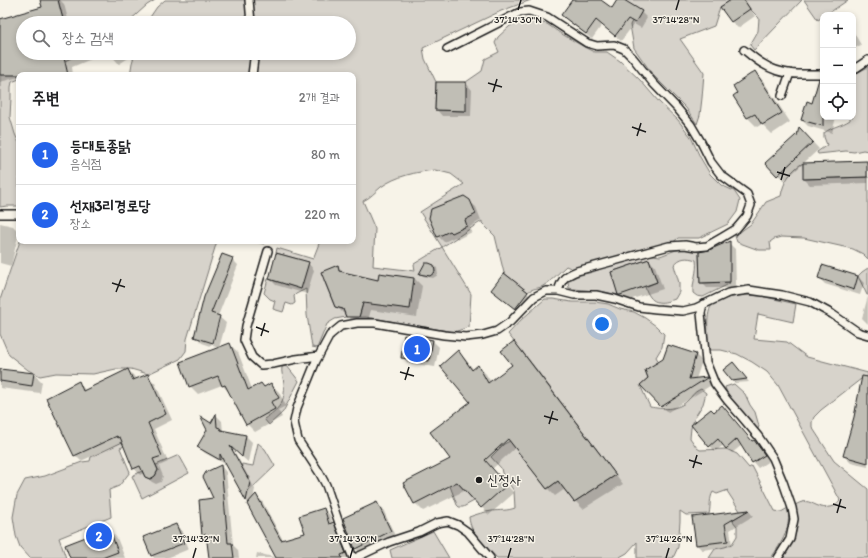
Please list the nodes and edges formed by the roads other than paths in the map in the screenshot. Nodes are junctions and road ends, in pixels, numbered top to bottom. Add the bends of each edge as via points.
1 (249, 0) edge
2 (250, 16) edge
3 (447, 49) dead end
4 (744, 50) dead end
5 (254, 60) edge
6 (868, 60) edge
7 (856, 68) edge
8 (252, 72) edge
9 (790, 73) junction
10 (820, 74) edge
11 (782, 96) dead end
12 (0, 214) edge
13 (16, 214) edge
14 (268, 251) dead end
15 (558, 291) junction
16 (704, 304) junction
17 (868, 335) edge
18 (319, 356) junction
19 (354, 558) edge
20 (490, 558) edge
21 (778, 558) edge

1 - 2 lane
3 - 15 lane via 520,12 529,11 547,16 587,43 598,46 614,45 633,58 691,125 721,175 746,194 751,205 747,216 736,229 707,246 669,246 577,270 567,275
4 - 9 lane via 765,66
5 - 8 lane
6 - 7 lane
9 - 10 lane
9 - 11 lane
12 - 13 lane
14 - 18 lane via 246,326 244,340 252,357 261,364 273,364
15 - 16 lane via 615,299 639,307 656,309 683,310
15 - 18 lane via 546,291 534,298 497,331 466,338 375,323 341,326 330,334
16 - 17 lane via 728,293 749,290 782,295 810,302 858,332
16 - 21 lane via 701,313 706,362 715,384 773,458 792,508 794,519 790,539
18 - 19 lane via 297,408 294,422 298,440 326,485
19 - 20 lane via 437,523 448,522 458,524 468,532

